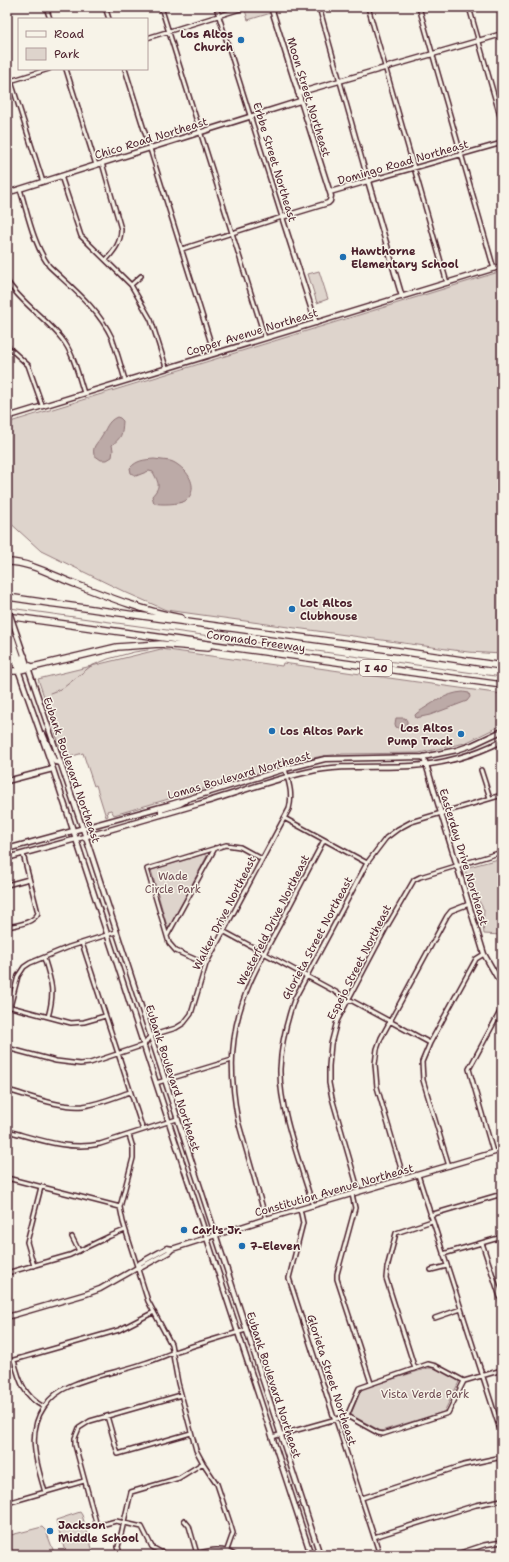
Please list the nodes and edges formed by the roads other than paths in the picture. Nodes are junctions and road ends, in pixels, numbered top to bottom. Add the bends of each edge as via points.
1 (46, 7) edge
2 (105, 7) edge
3 (161, 7) edge
4 (216, 7) edge
5 (247, 7) edge
6 (272, 7) edge
7 (319, 7) edge
8 (368, 7) edge
9 (419, 7) edge
10 (469, 7) edge
11 (219, 16) junction
12 (50, 18) edge
13 (109, 18) edge
14 (168, 31) junction
15 (502, 34) edge
16 (148, 38) edge
17 (479, 41) junction
18 (432, 54) junction
19 (386, 68) junction
20 (7, 69) edge
21 (46, 70) edge
22 (66, 70) edge
23 (125, 70) edge
24 (340, 81) junction
25 (9, 82) edge
26 (298, 93) junction
27 (300, 101) junction
28 (251, 117) junction
29 (502, 123) edge
30 (201, 132) junction
31 (502, 143) edge
32 (150, 148) junction
33 (462, 154) junction
34 (102, 163) junction
35 (96, 165) junction
36 (415, 168) junction
37 (61, 176) junction
38 (368, 181) junction
39 (43, 182) junction
40 (20, 189) junction
41 (330, 192) junction
42 (7, 193) edge
43 (282, 218) junction
44 (232, 233) junction
45 (182, 249) junction
46 (106, 260) junction
47 (502, 266) edge
48 (494, 269) junction
49 (141, 276) dead end
50 (7, 281) edge
51 (447, 283) junction
52 (131, 285) junction
53 (402, 297) junction
54 (316, 323) junction
55 (265, 338) junction
56 (7, 346) edge
57 (214, 353) junction
58 (166, 367) junction
59 (125, 380) junction
60 (84, 393) junction
61 (42, 405) junction
62 (7, 417) edge
63 (7, 562) edge
64 (7, 597) edge
65 (7, 608) edge
66 (7, 616) edge
67 (7, 624) edge
68 (258, 631) junction
69 (11, 636) edge
70 (250, 651) junction
71 (24, 656) junction
72 (502, 666) edge
73 (30, 667) junction
74 (14, 669) edge
75 (20, 677) joint
76 (502, 685) edge
77 (38, 727) junction
78 (502, 731) edge
79 (502, 741) edge
80 (423, 757) junction
81 (61, 764) junction
82 (426, 764) junction
83 (53, 769) junction
84 (285, 769) junction
85 (481, 770) dead end
86 (288, 777) junction
87 (7, 781) edge
88 (502, 795) edge
89 (490, 798) junction
90 (186, 799) junction
91 (441, 813) junction
92 (161, 816) junction
93 (284, 818) junction
94 (83, 829) junction
95 (74, 831) junction
96 (86, 838) junction
97 (77, 840) junction
98 (324, 840) junction
99 (215, 848) junction
100 (7, 849) edge
101 (502, 852) edge
102 (23, 854) junction
103 (7, 858) edge
104 (262, 859) junction
105 (367, 863) junction
106 (457, 865) junction
107 (29, 879) junction
108 (7, 885) edge
109 (469, 904) junction
110 (7, 927) edge
111 (223, 931) junction
112 (116, 932) junction
113 (108, 935) junction
114 (167, 936) junction
115 (82, 943) junction
116 (264, 953) junction
117 (484, 954) junction
118 (44, 958) junction
119 (206, 964) junction
120 (306, 975) junction
121 (502, 982) edge
122 (133, 984) junction
123 (125, 987) junction
124 (349, 999) junction
125 (8, 1007) edge
126 (502, 1008) edge
127 (105, 1016) junction
128 (48, 1018) junction
129 (390, 1021) junction
130 (150, 1036) junction
131 (430, 1043) junction
132 (144, 1045) junction
133 (7, 1048) edge
134 (118, 1054) junction
135 (232, 1060) junction
136 (164, 1080) junction
137 (156, 1083) junction
138 (7, 1090) edge
139 (130, 1092) junction
140 (177, 1119) junction
141 (169, 1122) junction
142 (144, 1130) junction
143 (7, 1131) edge
144 (129, 1135) junction
145 (502, 1150) edge
146 (493, 1152) junction
147 (449, 1166) junction
148 (418, 1175) junction
149 (7, 1178) edge
150 (404, 1179) junction
151 (41, 1187) junction
152 (360, 1192) junction
153 (202, 1194) junction
154 (352, 1194) junction
155 (502, 1194) edge
156 (194, 1197) junction
157 (313, 1206) junction
158 (120, 1207) junction
159 (300, 1210) junction
160 (430, 1215) junction
161 (266, 1219) junction
162 (432, 1221) junction
163 (125, 1230) junction
164 (215, 1235) junction
165 (72, 1237) dead end
166 (207, 1237) junction
167 (502, 1237) edge
168 (482, 1243) junction
169 (79, 1251) junction
170 (443, 1254) junction
171 (34, 1266) junction
172 (447, 1266) junction
173 (137, 1268) junction
174 (431, 1270) dead end
175 (7, 1273) edge
176 (232, 1287) junction
177 (224, 1289) junction
178 (502, 1303) edge
179 (461, 1309) junction
180 (154, 1312) junction
181 (7, 1317) edge
182 (435, 1318) dead end
183 (246, 1330) junction
184 (238, 1332) junction
185 (173, 1352) junction
186 (14, 1360) junction
187 (7, 1362) edge
188 (415, 1369) junction
189 (502, 1370) edge
190 (261, 1376) junction
191 (482, 1376) junction
192 (253, 1378) junction
193 (464, 1381) junction
194 (371, 1383) junction
195 (181, 1395) junction
196 (44, 1407) junction
197 (502, 1415) edge
198 (107, 1416) junction
199 (346, 1416) junction
200 (496, 1417) junction
201 (335, 1419) junction
202 (191, 1433) junction
203 (280, 1434) junction
204 (502, 1436) edge
205 (272, 1437) junction
206 (502, 1457) edge
207 (203, 1463) junction
208 (84, 1481) junction
209 (45, 1492) junction
210 (299, 1492) junction
211 (291, 1494) junction
212 (362, 1498) junction
213 (502, 1500) edge
214 (7, 1503) edge
215 (184, 1520) dead end
216 (123, 1522) junction
217 (374, 1537) junction
218 (314, 1538) junction
219 (306, 1540) junction
220 (502, 1542) edge
221 (226, 1550) junction
222 (120, 1554) dead end
223 (161, 1554) edge
224 (197, 1554) junction
225 (166, 1555) edge
226 (192, 1555) edge
227 (235, 1555) edge
228 (311, 1555) edge
229 (320, 1555) edge
230 (380, 1555) edge
231 (454, 1555) edge

1 - 12 street
2 - 13 street
3 - 14 street
4 - 11 street, Erbbe Street Northeast
5 - 11 street
6 - 26 main road, Moon Street Northeast
7 - 24 street
8 - 19 street
9 - 18 street
10 - 17 street
11 - 14 street
11 - 28 street, Erbbe Street Northeast
14 - 16 street
14 - 30 street
15 - 17 main road
17 - 18 main road
17 - 29 street
18 - 19 main road
18 - 33 street
19 - 24 main road
19 - 36 street
20 - 25 street
21 - 25 street
22 - 35 street
23 - 32 street
24 - 26 main road
24 - 38 street
25 - 39 street
26 - 27 main road, Moon Street Northeast
27 - 28 main road, Chico Road Northeast
27 - 41 main road, Moon Street Northeast
28 - 30 main road, Chico Road Northeast
28 - 43 street, Erbbe Street Northeast
30 - 32 main road, Chico Road Northeast
30 - 44 street
31 - 33 street, Domingo Road Northeast
32 - 34 main road, Chico Road Northeast
32 - 45 street
33 - 36 street, Domingo Road Northeast
33 - 48 street
34 - 35 main road, Chico Road Northeast
34 - 46 street via 122,229 118,246
35 - 37 main road, Chico Road Northeast
36 - 38 street, Domingo Road Northeast
36 - 51 street
37 - 39 main road, Chico Road Northeast
37 - 46 street via 81,236
38 - 41 main road, Domingo Road Northeast
38 - 53 main road
39 - 40 main road, Chico Road Northeast
40 - 42 main road, Chico Road Northeast
40 - 59 street via 44,259 100,318 112,339
41 - 43 main road, Domingo Road Northeast via 331,199 328,203
43 - 44 street, Domingo Road Northeast
43 - 54 main road, Erbbe Street Northeast
44 - 45 street, Domingo Road Northeast
44 - 55 street
45 - 57 street
46 - 52 street
47 - 48 main road, Copper Avenue Northeast
48 - 51 main road, Copper Avenue Northeast
49 - 52 street
50 - 60 street via 20,298 63,340 72,355
51 - 53 main road, Copper Avenue Northeast
52 - 58 street via 151,320
53 - 54 main road, Copper Avenue Northeast
54 - 55 main road, Copper Avenue Northeast
55 - 57 main road, Copper Avenue Northeast
56 - 61 street via 28,365
57 - 58 main road, Copper Avenue Northeast
58 - 59 main road, Copper Avenue Northeast
59 - 60 main road, Copper Avenue Northeast
60 - 61 main road, Copper Avenue Northeast
61 - 62 main road, Copper Avenue Northeast
63 - 68 highway via 12,560 27,564 98,593 152,611
64 - 68 highway, Coronado Freeway / I 40
65 - 69 main road, Eubank Boulevard Northeast, bridge
66 - 70 highway, Coronado Freeway / I 40
67 - 69 highway
68 - 72 highway, Coronado Freeway / I 40
69 - 71 main road, Eubank Boulevard Northeast
69 - 74 highway
70 - 73 highway via 160,644 134,645 90,652
70 - 76 highway, Coronado Freeway / I 40
71 - 73 main road, Eubank Boulevard Northeast
71 - 74 highway
73 - 74 highway
73 - 81 main road, Eubank Boulevard Northeast
74 - 75 highway
75 - 77 main road, Eubank Boulevard Northeast
77 - 81 main road via 55,762
77 - 83 main road, Eubank Boulevard Northeast
78 - 80 main road, Lomas Boulevard Northeast via 462,748
79 - 82 main road, Lomas Boulevard Northeast via 470,754
80 - 82 main road, Easterday Drive Northeast
80 - 84 main road, Lomas Boulevard Northeast via 325,759
81 - 94 main road, Eubank Boulevard Northeast
82 - 86 main road, Lomas Boulevard Northeast via 347,766
82 - 91 main road, Easterday Drive Northeast
83 - 87 main road
83 - 95 main road, Eubank Boulevard Northeast
84 - 86 street, Walker Drive Northeast
84 - 90 main road, Lomas Boulevard Northeast
85 - 89 street
86 - 92 main road, Lomas Boulevard Northeast
86 - 93 street, Walker Drive Northeast via 292,800
88 - 89 street, Glorieta Street Northeast
89 - 91 street, Glorieta Street Northeast
90 - 92 main road via 180,804 161,810
90 - 94 main road, Lomas Boulevard Northeast
91 - 105 street, Glorieta Street Northeast via 411,822 398,829 386,838
91 - 106 main road, Easterday Drive Northeast
92 - 96 main road, Lomas Boulevard Northeast
93 - 98 street
93 - 104 street, Walker Drive Northeast
94 - 95 main road, Lomas Boulevard Northeast
94 - 96 main road, Eubank Boulevard Northeast
95 - 97 main road, Eubank Boulevard Northeast
95 - 100 main road, Lomas Boulevard Northeast
96 - 97 main road, Lomas Boulevard Northeast
96 - 112 main road, Eubank Boulevard Northeast
97 - 102 main road, Lomas Boulevard Northeast
97 - 113 main road, Eubank Boulevard Northeast
98 - 105 street
98 - 116 street, Westerfeld Drive Northeast
99 - 104 street via 235,846
99 - 114 street
99 - 114 street via 147,869
101 - 106 street, Espejo Street Northeast
102 - 103 main road, Lomas Boulevard Northeast
102 - 107 street
104 - 111 street, Walker Drive Northeast
105 - 120 street, Glorieta Street Northeast
106 - 109 main road, Easterday Drive Northeast
106 - 124 street, Espejo Street Northeast via 414,880
107 - 108 street
107 - 110 street via 38,910 37,917
109 - 117 main road, Easterday Drive Northeast
109 - 129 street via 450,911
111 - 116 street
111 - 119 street, Walker Drive Northeast
112 - 113 street
112 - 122 main road, Eubank Boulevard Northeast
113 - 115 street
113 - 123 main road, Eubank Boulevard Northeast
114 - 119 street via 176,951
115 - 118 street
115 - 127 street
116 - 120 street
116 - 135 street, Westerfeld Drive Northeast via 242,1004
117 - 121 main road, Easterday Drive Northeast
117 - 131 street via 476,960
118 - 125 street via 30,963 18,976
118 - 128 street via 53,988
119 - 130 street, Walker Drive Northeast via 191,1014 176,1028
120 - 124 street
120 - 157 street, Glorieta Street Northeast via 286,1024 280,1070 284,1106
122 - 123 main road
122 - 130 main road, Eubank Boulevard Northeast
123 - 132 main road, Eubank Boulevard Northeast
124 - 129 street
124 - 152 street, Espejo Street Northeast via 337,1021 331,1044 329,1083
125 - 128 street
126 - 146 street via 470,1069
127 - 128 street via 78,1023
127 - 134 street
129 - 131 street
129 - 150 street via 377,1049 375,1074
130 - 132 street
130 - 136 main road, Eubank Boulevard Northeast
131 - 147 street via 422,1062 422,1075
132 - 134 street
132 - 137 main road, Eubank Boulevard Northeast
133 - 134 street via 56,1062 73,1064 90,1063
134 - 139 street
135 - 136 street
135 - 161 street, Westerfeld Drive Northeast via 232,1082 238,1121
136 - 137 street
136 - 140 main road, Eubank Boulevard Northeast
137 - 141 main road, Eubank Boulevard Northeast
138 - 139 street via 77,1106 91,1105
139 - 142 street
140 - 141 street
140 - 153 main road, Eubank Boulevard Northeast
141 - 142 street
141 - 156 main road, Eubank Boulevard Northeast
142 - 144 street
143 - 144 street via 59,1145 79,1147
144 - 158 street via 134,1158
145 - 146 main road, Constitution Avenue Northeast
146 - 147 main road, Constitution Avenue Northeast
147 - 148 main road, Constitution Avenue Northeast
148 - 150 main road, Constitution Avenue Northeast
148 - 160 street
149 - 151 street
150 - 152 main road, Constitution Avenue Northeast
151 - 158 street
151 - 171 street via 28,1242
152 - 154 main road, Constitution Avenue Northeast
153 - 156 main road
153 - 164 main road, Eubank Boulevard Northeast
154 - 157 main road, Constitution Avenue Northeast
154 - 194 street via 355,1208 337,1279
155 - 160 street
156 - 166 main road, Eubank Boulevard Northeast
157 - 159 main road, Constitution Avenue Northeast
158 - 163 street
159 - 161 main road, Constitution Avenue Northeast
159 - 201 street, Glorieta Street Northeast via 302,1223 289,1278
160 - 162 street
161 - 164 main road, Constitution Avenue Northeast
162 - 170 street
162 - 188 street via 396,1233 387,1268 386,1278
163 - 169 street
163 - 173 street
164 - 166 main road, Constitution Avenue Northeast
164 - 176 main road, Eubank Boulevard Northeast
165 - 169 street
166 - 173 main road, Constitution Avenue Northeast via 172,1249 168,1248 140,1263
166 - 177 main road, Eubank Boulevard Northeast
167 - 168 street
168 - 170 street
168 - 178 street
169 - 171 street
170 - 172 street
171 - 175 street
172 - 174 street
172 - 179 street
173 - 180 street
173 - 181 main road, Constitution Avenue Northeast via 100,1289
176 - 177 main road
176 - 183 main road, Eubank Boulevard Northeast
177 - 184 main road, Eubank Boulevard Northeast
179 - 182 street
179 - 191 street
180 - 185 street via 168,1336
180 - 186 street via 118,1330
183 - 184 street
183 - 190 main road, Eubank Boulevard Northeast
184 - 185 street
184 - 192 main road, Eubank Boulevard Northeast
185 - 195 street
185 - 196 street via 70,1386
186 - 187 street
186 - 196 street via 24,1391 34,1402
188 - 193 street via 431,1364
188 - 194 street
189 - 191 street
190 - 192 main road
190 - 203 main road, Eubank Boulevard Northeast
191 - 193 street
191 - 200 street
192 - 205 main road, Eubank Boulevard Northeast
193 - 199 street via 448,1413 383,1434
194 - 199 street via 360,1388
195 - 198 street
195 - 202 street
196 - 209 street via 38,1421 34,1444
197 - 200 street
198 - 202 street via 118,1454
198 - 208 street via 83,1424 76,1433 75,1445
199 - 201 street
200 - 204 street
201 - 203 street
201 - 212 street, Glorieta Street Northeast
202 - 207 street
203 - 205 street
203 - 210 main road, Eubank Boulevard Northeast
205 - 211 main road, Eubank Boulevard Northeast
206 - 212 street via 464,1465
207 - 216 street via 179,1478 131,1492
207 - 221 street via 217,1484 233,1533
208 - 209 street
208 - 216 street via 97,1526 116,1521
209 - 214 street
210 - 211 main road
210 - 218 main road, Eubank Boulevard Northeast
211 - 219 main road, Eubank Boulevard Northeast
212 - 217 street, Glorieta Street Northeast
213 - 217 street via 470,1506
215 - 224 street via 189,1526
216 - 222 street via 118,1547
216 - 223 street via 142,1527 152,1547
217 - 230 street, Glorieta Street Northeast
218 - 219 main road
218 - 229 main road, Eubank Boulevard Northeast
219 - 228 main road, Eubank Boulevard Northeast
220 - 231 street
221 - 224 street via 216,1549
221 - 227 street
223 - 225 street
224 - 226 street

